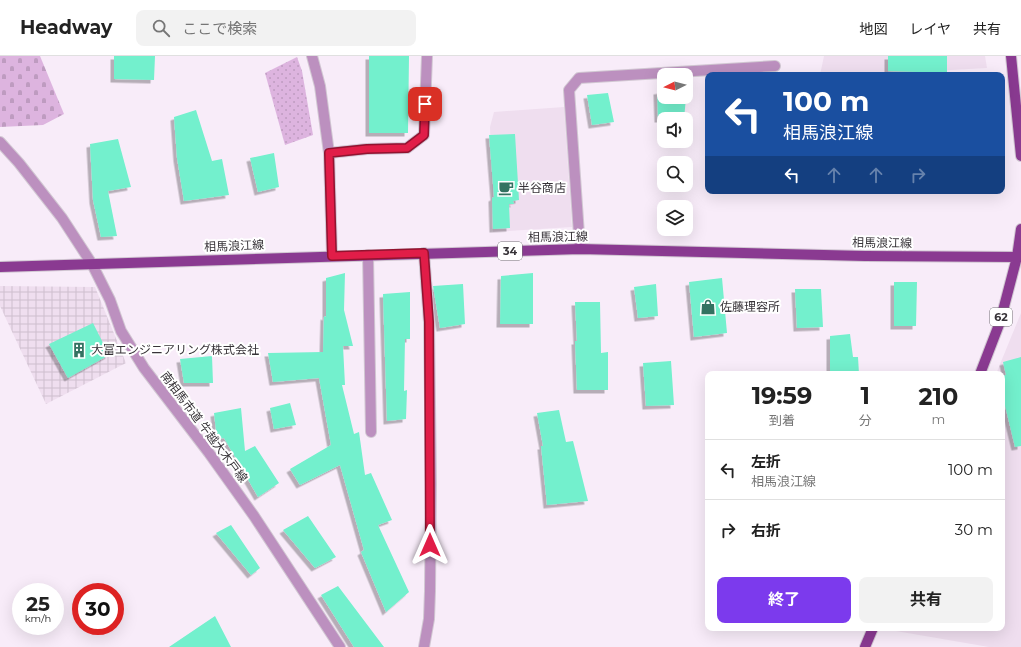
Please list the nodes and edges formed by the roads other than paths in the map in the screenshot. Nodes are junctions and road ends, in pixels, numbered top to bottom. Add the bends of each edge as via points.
1 (312, 56) edge
2 (428, 56) edge
3 (1011, 56) edge
4 (775, 66) dead end
5 (0, 142) edge
6 (329, 153) junction
7 (1021, 156) edge
8 (1021, 229) edge
9 (580, 249) junction
10 (424, 253) junction
11 (368, 255) junction
12 (332, 256) junction
13 (1019, 257) edge
14 (92, 264) junction
15 (0, 267) edge
16 (981, 371) edge
17 (371, 432) dead end
18 (872, 631) edge
19 (340, 647) edge
20 (424, 647) edge
21 (865, 647) edge

1 - 6 street via 320,86
2 - 6 street via 424,135 407,148
3 - 7 main road
4 - 9 street via 578,78 569,90
5 - 14 street, 南相馬市道 牛越大木戸線 via 62,218
6 - 12 street
8 - 13 main road, 62
9 - 10 main road, 相馬浪江線 / 34
9 - 13 main road, 相馬浪江線 / 34
10 - 11 main road, 相馬浪江線 / 34
10 - 20 street via 429,322 431,484 429,619
11 - 12 main road, 相馬浪江線 / 34
11 - 17 street
12 - 14 main road, 相馬浪江線 / 34
13 - 16 main road, 62 via 1000,322
14 - 15 main road, 相馬浪江線 / 34
14 - 19 street, 南相馬市道 牛越大木戸線 via 121,330 144,368 254,516
18 - 21 main road

